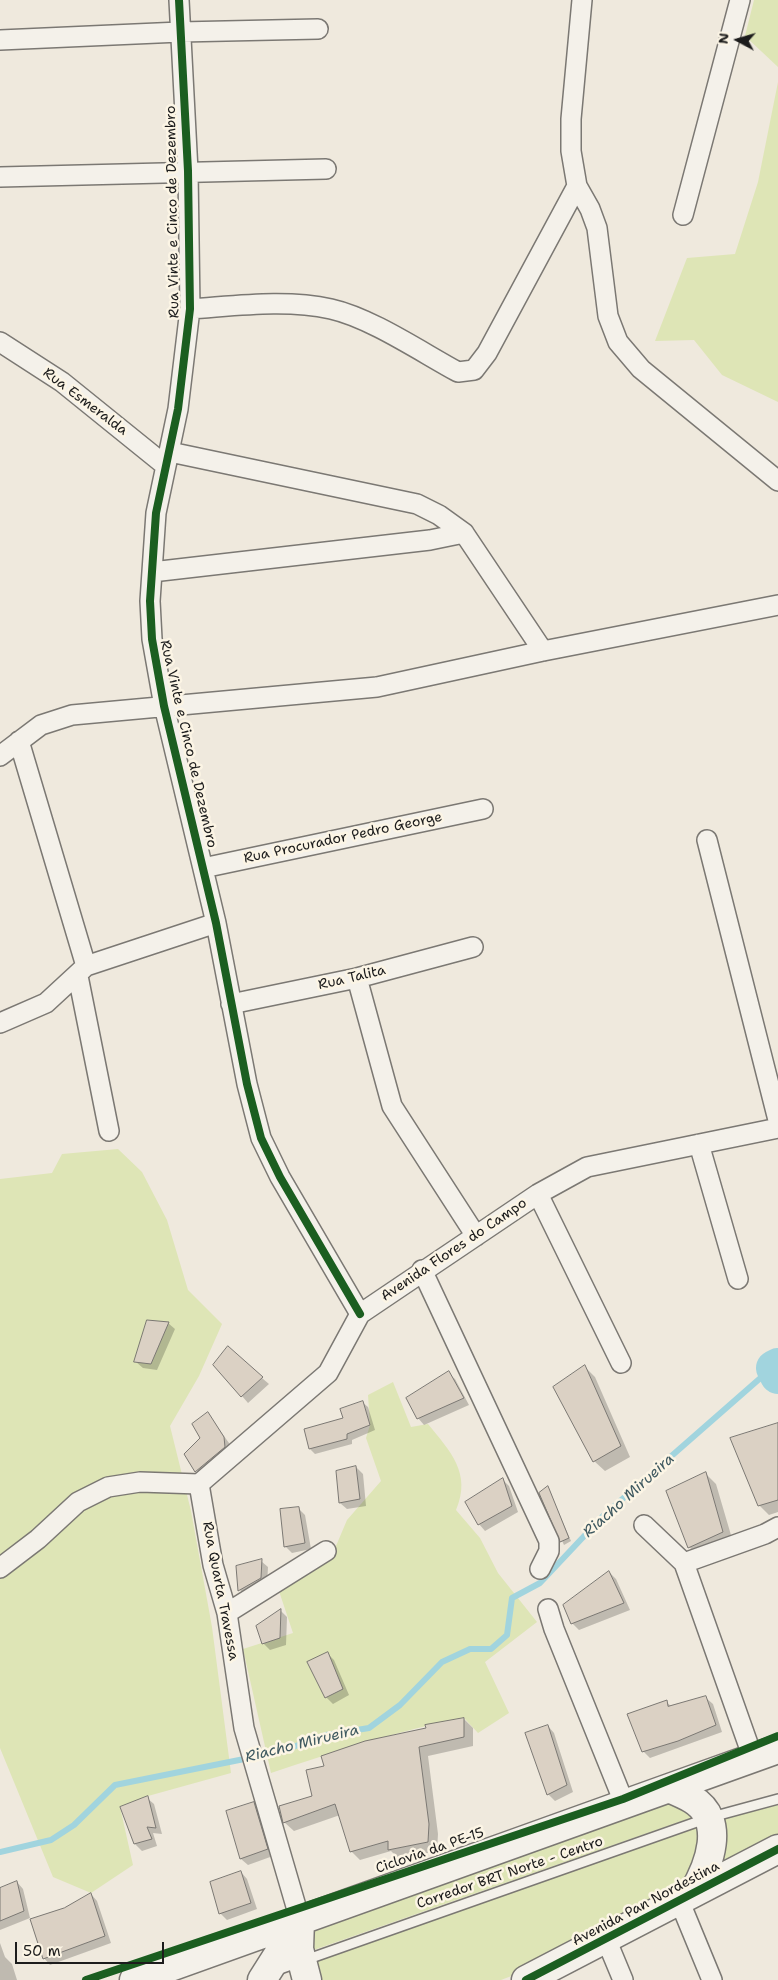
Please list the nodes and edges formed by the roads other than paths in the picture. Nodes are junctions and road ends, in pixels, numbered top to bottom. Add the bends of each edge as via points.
1 (179, 0) edge
2 (582, 0) edge
3 (740, 0) edge
4 (318, 29) dead end
5 (180, 32) junction
6 (0, 40) edge
7 (326, 169) dead end
8 (188, 170) junction
9 (0, 176) edge
10 (577, 186) junction
11 (683, 215) dead end
12 (190, 309) junction
13 (0, 342) edge
14 (168, 459) junction
15 (778, 480) edge
16 (464, 533) junction
17 (152, 572) junction
18 (778, 605) edge
19 (543, 651) junction
20 (164, 706) junction
21 (19, 742) junction
22 (0, 756) edge
23 (483, 809) dead end
24 (707, 840) dead end
25 (203, 868) junction
26 (216, 923) junction
27 (473, 947) dead end
28 (82, 971) junction
29 (357, 978) junction
30 (231, 1004) junction
31 (0, 1023) edge
32 (778, 1120) edge
33 (778, 1128) edge
34 (109, 1131) dead end
35 (699, 1144) junction
36 (538, 1194) junction
37 (476, 1236) junction
38 (422, 1270) junction
39 (738, 1279) dead end
40 (360, 1314) junction
41 (621, 1364) dead end
42 (199, 1484) junction
43 (644, 1525) dead end
44 (778, 1527) edge
45 (326, 1551) dead end
46 (684, 1563) junction
47 (0, 1568) edge
48 (540, 1569) dead end
49 (548, 1609) dead end
50 (227, 1613) junction
51 (778, 1749) edge
52 (753, 1758) junction
53 (671, 1789) junction
54 (778, 1799) edge
55 (626, 1805) junction
56 (708, 1818) junction
57 (778, 1849) edge
58 (686, 1897) junction
59 (300, 1920) junction
60 (606, 1939) junction
61 (304, 1970) edge
62 (260, 1978) edge
63 (534, 1978) edge
64 (134, 1980) edge
65 (623, 1980) edge
66 (712, 1980) edge

1 - 5 street, Rua Vinte e Cinco de Dezembro
2 - 10 street via 571,119 571,151
3 - 11 street
4 - 5 street
5 - 6 street
5 - 8 street, Rua Vinte e Cinco de Dezembro
7 - 8 street
8 - 9 street
8 - 12 street, Rua Vinte e Cinco de Dezembro
10 - 12 street via 487,353 474,370 458,372 365,322 333,309 274,304
10 - 15 street via 597,228 608,316 618,342 641,369
12 - 14 street, Rua Vinte e Cinco de Dezembro via 178,409
13 - 14 street, Rua Esmeralda via 62,382
14 - 16 street via 418,504 439,514
14 - 17 street, Rua Vinte e Cinco de Dezembro via 156,513
16 - 17 street via 430,540
16 - 19 street
17 - 20 street, Rua Vinte e Cinco de Dezembro via 152,639
18 - 19 street
19 - 20 street via 377,687
20 - 21 street via 72,715 41,725
20 - 25 street, Rua Vinte e Cinco de Dezembro
21 - 22 street
21 - 28 street
23 - 25 street, Rua Procurador Pedro George
24 - 32 street
25 - 26 street, Rua Vinte e Cinco de Dezembro
26 - 28 street
26 - 30 street, Rua Vinte e Cinco de Dezembro
27 - 29 street, Rua Talita
28 - 31 street via 46,1003
28 - 34 street
29 - 30 street, Rua Talita
29 - 37 street via 392,1106
30 - 40 street, Rua Vinte e Cinco de Dezembro via 261,1138 280,1177
33 - 35 street, Avenida Flores do Campo
35 - 36 street, Avenida Flores do Campo via 587,1167
35 - 39 street
36 - 37 street, Avenida Flores do Campo
36 - 41 street
37 - 38 street, Avenida Flores do Campo
38 - 40 street, Avenida Flores do Campo
38 - 48 street via 549,1541 549,1551
40 - 42 street, Avenida Flores do Campo via 328,1373
42 - 47 street via 140,1482 108,1487 78,1502
42 - 50 street, Rua Quarta Travessa via 213,1565
43 - 46 street
44 - 46 street
45 - 50 street
46 - 52 street
49 - 55 street
50 - 59 street, Rua Quarta Travessa via 244,1728
51 - 52 highway
52 - 53 highway
53 - 55 highway
53 - 56 highway via 693,1799
54 - 56 lane, Corredor BRT Norte - Centro
55 - 59 highway
56 - 58 highway via 713,1833 710,1856 705,1872
56 - 61 lane, Corredor BRT Norte - Centro
57 - 58 highway, Avenida Pan Nordestina
58 - 60 highway, Avenida Pan Nordestina
58 - 66 street
59 - 61 highway via 299,1949
59 - 62 highway
59 - 64 highway
60 - 63 highway, Avenida Pan Nordestina
60 - 65 street
61 - 62 lane, Corredor BRT Norte - Centro

